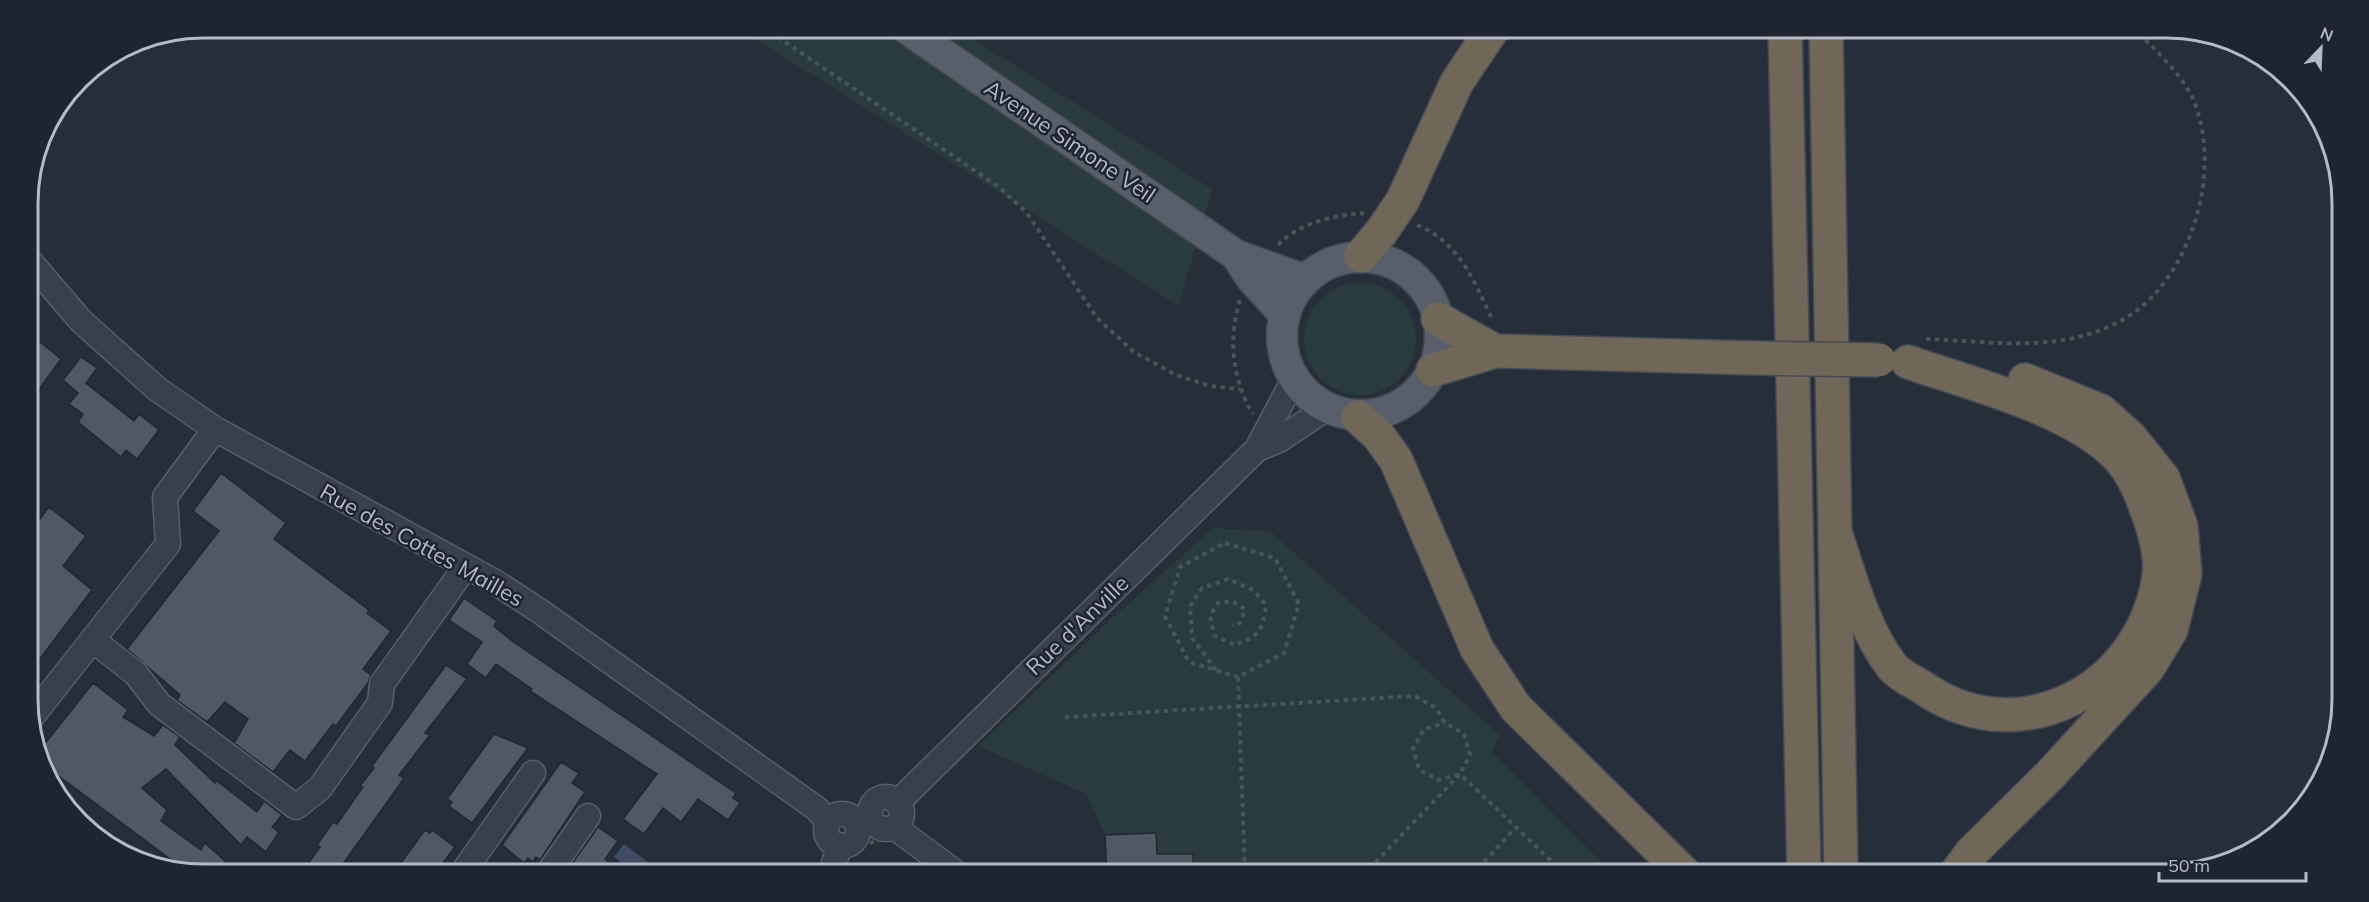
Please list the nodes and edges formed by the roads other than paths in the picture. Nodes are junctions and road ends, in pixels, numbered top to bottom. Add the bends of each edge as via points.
1 (920, 38) edge
2 (1487, 38) edge
3 (1785, 38) edge
4 (1826, 38) edge
5 (1236, 255) junction
6 (1361, 256) junction
7 (38, 271) edge
8 (1305, 280) junction
9 (1285, 315) junction
10 (1438, 319) junction
11 (1496, 351) junction
12 (1902, 353) junction
13 (1433, 370) junction
14 (1294, 379) junction
15 (1327, 408) junction
16 (1358, 417) junction
17 (214, 429) junction
18 (1257, 449) junction
19 (1835, 532) junction
20 (466, 566) junction
21 (93, 640) junction
22 (38, 709) edge
23 (533, 773) dead end
24 (588, 816) dead end
25 (858, 834) edge
26 (469, 864) edge
27 (555, 864) edge
28 (932, 864) edge
29 (1675, 864) edge
30 (1804, 864) edge
31 (1841, 864) edge
32 (1963, 864) edge

1 - 5 main road, Avenue Simone Veil
2 - 6 highway via 1457,82 1403,200
3 - 30 highway
4 - 19 highway
5 - 8 main road, Avenue Simone Veil
5 - 9 main road, Avenue Simone Veil
6 - 8 main road via 1327,265
6 - 10 main road via 1389,262 1414,277 1428,293
7 - 17 street, Rue des Cottes Mailles via 81,321 157,389
8 - 9 main road
9 - 14 main road via 1285,359
10 - 11 highway
10 - 13 main road via 1440,345
11 - 12 highway, bridge via 1754,358
11 - 13 highway
12 - 19 highway via 2030,404 2088,433 2120,459 2139,489 2156,535 2159,580 2145,625 2124,660 2078,698 2032,714 1987,714 1946,702 1892,667 1864,615
12 - 32 highway via 2032,381 2101,411 2131,438 2163,478 2181,526 2185,574 2171,630 2148,668
13 - 16 main road via 1405,403
14 - 15 main road
14 - 18 street, Rue d'Anville
15 - 16 main road
15 - 18 street, Rue d'Anville via 1279,440
16 - 29 highway via 1378,435 1396,460 1477,649 1494,677 1516,708
17 - 20 street, Rue des Cottes Mailles
17 - 21 street via 165,497 168,544
18 - 25 street, Rue d'Anville via 897,803 901,815
19 - 31 highway
20 - 21 street via 382,684 380,703 320,788 296,807 159,704 136,674
20 - 25 street, Rue des Cottes Mailles via 541,612 817,809
21 - 22 street
23 - 26 street
24 - 27 street
25 - 28 street, Rue des Cottes Mailles

